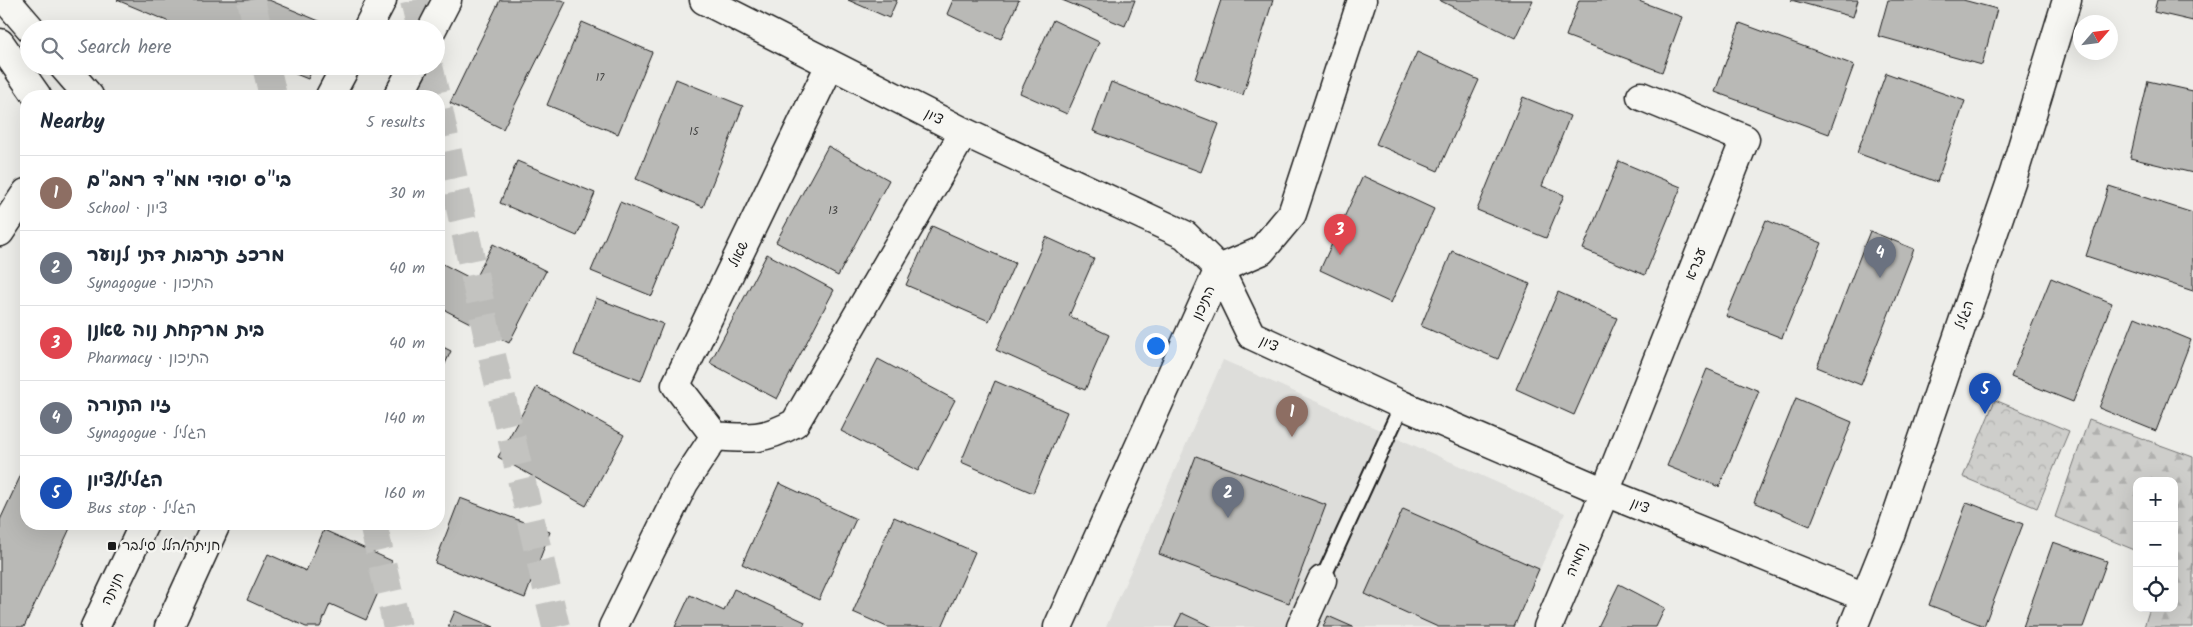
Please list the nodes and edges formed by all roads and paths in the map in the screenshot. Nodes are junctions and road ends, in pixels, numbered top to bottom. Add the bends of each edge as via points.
1 (6, 0) edge
2 (382, 0) edge
3 (447, 0) edge
4 (704, 0) edge
5 (1362, 0) edge
6 (2067, 0) edge
7 (23, 20) edge
8 (372, 20) edge
9 (437, 20) edge
10 (0, 43) edge
11 (830, 65) junction
12 (20, 72) edge
13 (22, 75) edge
14 (71, 75) edge
15 (341, 75) edge
16 (409, 75) edge
17 (33, 90) edge
18 (84, 90) edge
19 (333, 90) edge
20 (401, 90) edge
21 (1641, 96) dead end
22 (964, 132) junction
23 (20, 202) edge
24 (0, 232) edge
25 (1219, 269) junction
26 (1402, 405) junction
27 (715, 436) junction
28 (1605, 492) junction
29 (141, 530) edge
30 (213, 530) edge
31 (1322, 580) joint
32 (1865, 597) junction
33 (95, 627) edge
34 (169, 627) edge
35 (613, 627) edge
36 (1058, 627) edge
37 (1301, 627) edge
38 (1548, 627) edge
39 (1853, 627) edge

1 - 7 street
2 - 8 street
3 - 9 street
4 - 11 street, ציון
5 - 25 street, התיכון via 1292,214 1261,250
6 - 32 street, הגליל via 2007,192 1890,535
10 - 12 street
11 - 22 street, ציון
11 - 27 street, שאול via 676,385
13 - 17 street
14 - 18 street
15 - 19 street
16 - 20 street
21 - 28 street, עזרא via 1745,139
22 - 25 street, ציון via 1185,235
22 - 27 street via 795,423 773,435 745,438
23 - 24 street
25 - 26 street, ציון via 1250,336
25 - 36 street, התיכון
26 - 28 street, ציון
26 - 31 lane
27 - 35 street via 684,483
28 - 32 street, ציון
28 - 38 street, נחמיה
29 - 33 street, חניתה
30 - 34 street
31 - 37 street
32 - 39 street, הגליל

